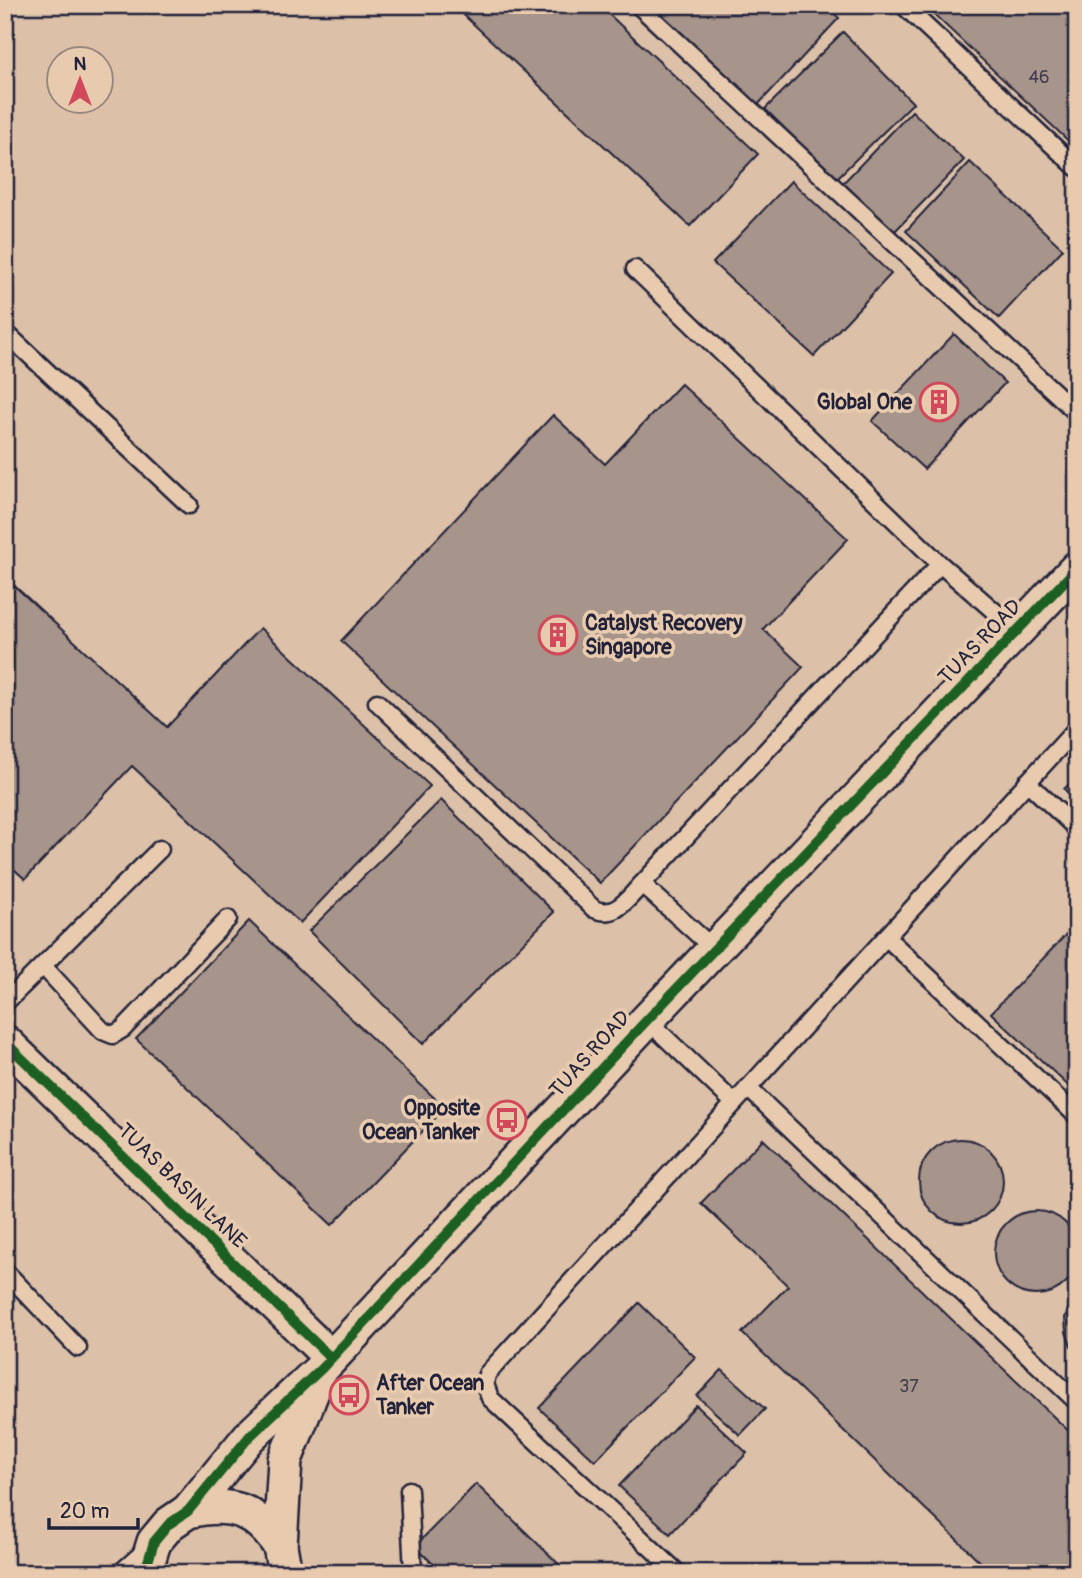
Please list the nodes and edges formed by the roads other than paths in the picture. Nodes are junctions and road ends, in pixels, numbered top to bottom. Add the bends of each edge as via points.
1 (638, 5) edge
2 (903, 5) edge
3 (1077, 169) edge
4 (635, 269) dead end
5 (5, 332) edge
6 (1077, 413) edge
7 (188, 505) dead end
8 (940, 564) junction
9 (1077, 568) edge
10 (1017, 631) junction
11 (377, 702) dead end
12 (1077, 728) edge
13 (1027, 782) junction
14 (1077, 829) edge
15 (160, 849) dead end
16 (642, 884) junction
17 (228, 919) dead end
18 (886, 937) junction
19 (715, 950) junction
20 (43, 966) junction
21 (5, 1003) edge
22 (647, 1020) junction
23 (5, 1042) edge
24 (748, 1088) junction
25 (734, 1103) junction
26 (1077, 1116) edge
27 (5, 1270) edge
28 (78, 1348) dead end
29 (327, 1363) junction
30 (1077, 1402) edge
31 (409, 1490) dead end
32 (188, 1511) junction
33 (151, 1557) edge
34 (282, 1560) edge
35 (120, 1573) edge
36 (413, 1573) edge
37 (678, 1573) edge

1 - 6 lane
2 - 3 lane
4 - 8 lane
5 - 7 lane
8 - 10 lane
8 - 16 lane
9 - 10 street, TUAS ROAD
10 - 19 street, TUAS ROAD
11 - 16 lane via 594,909 618,909
12 - 13 lane
13 - 14 lane
13 - 18 lane
15 - 20 lane
16 - 19 lane
17 - 20 lane via 113,1035 103,1031
18 - 24 lane
18 - 26 lane
19 - 22 street, TUAS ROAD
20 - 21 lane
22 - 25 lane
22 - 29 street, TUAS ROAD
23 - 29 street, TUAS BASIN LANE
24 - 25 lane
24 - 30 lane
25 - 37 lane via 487,1374 485,1384 489,1398
27 - 28 lane
29 - 32 street, TUAS ROAD via 249,1437
29 - 34 street, TUAS ROAD via 285,1460
31 - 36 lane
32 - 33 street, TUAS ROAD via 169,1524
32 - 34 street, TUAS ROAD via 231,1507 251,1515 268,1528
33 - 35 lane

